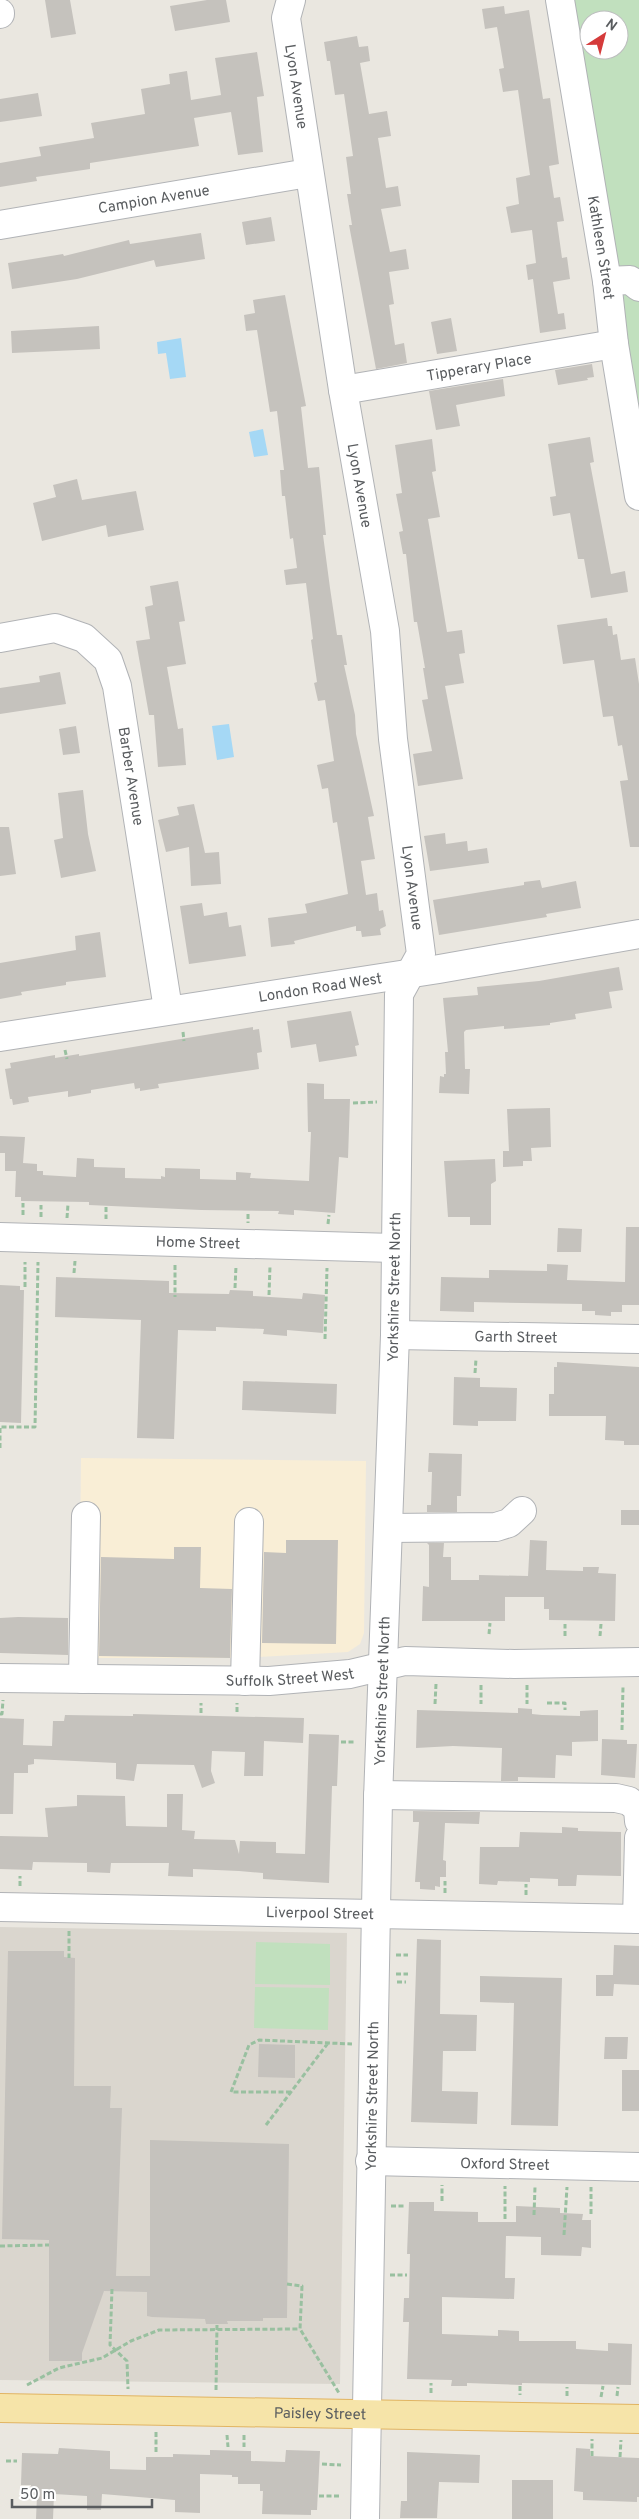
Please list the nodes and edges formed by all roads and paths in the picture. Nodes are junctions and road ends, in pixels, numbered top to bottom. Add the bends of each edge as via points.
1 (291, 0) edge
2 (560, 0) edge
3 (308, 173) junction
4 (0, 225) edge
5 (607, 281) junction
6 (639, 287) edge
7 (614, 344) junction
8 (343, 390) junction
9 (639, 496) edge
10 (0, 638) edge
11 (639, 934) edge
12 (411, 973) junction
13 (168, 1010) junction
14 (0, 1037) edge
15 (65, 1046) dead end
16 (67, 1059) dead end
17 (378, 1102) dead end
18 (353, 1103) dead end
19 (23, 1204) dead end
20 (68, 1204) dead end
21 (41, 1205) dead end
22 (106, 1207) dead end
23 (23, 1220) dead end
24 (41, 1220) dead end
25 (67, 1221) dead end
26 (106, 1222) dead end
27 (0, 1238) edge
28 (175, 1243) junction
29 (270, 1245) junction
30 (328, 1246) junction
31 (394, 1248) junction
32 (25, 1262) dead end
33 (38, 1262) dead end
34 (25, 1287) dead end
35 (269, 1295) dead end
36 (175, 1297) dead end
37 (394, 1335) junction
38 (639, 1339) edge
39 (325, 1340) dead end
40 (476, 1351) dead end
41 (475, 1374) dead end
42 (0, 1448) edge
43 (522, 1511) dead end
44 (86, 1516) dead end
45 (249, 1522) dead end
46 (388, 1528) junction
47 (490, 1624) dead end
48 (565, 1624) dead end
49 (601, 1624) dead end
50 (489, 1634) dead end
51 (565, 1636) dead end
52 (600, 1636) dead end
53 (639, 1662) edge
54 (383, 1666) junction
55 (83, 1679) junction
56 (246, 1681) junction
57 (436, 1684) dead end
58 (481, 1685) dead end
59 (527, 1685) dead end
60 (1, 1686) edge
61 (623, 1687) dead end
62 (547, 1702) dead end
63 (435, 1704) dead end
64 (481, 1704) dead end
65 (527, 1704) dead end
66 (565, 1710) dead end
67 (0, 1714) edge
68 (622, 1730) dead end
69 (341, 1742) dead end
70 (355, 1742) dead end
71 (378, 1795) junction
72 (639, 1821) edge
73 (639, 1838) edge
74 (0, 1907) edge
75 (376, 1916) junction
76 (638, 1919) edge
77 (68, 1925) dead end
78 (396, 1955) dead end
79 (408, 1955) dead end
80 (68, 1958) dead end
81 (395, 1974) dead end
82 (408, 1974) dead end
83 (395, 1982) dead end
84 (406, 1982) dead end
85 (328, 2043) junction
86 (373, 2045) junction
87 (291, 2092) junction
88 (266, 2125) dead end
89 (370, 2161) junction
90 (639, 2167) edge
91 (442, 2185) dead end
92 (506, 2186) dead end
93 (535, 2186) dead end
94 (567, 2187) dead end
95 (591, 2187) dead end
96 (442, 2201) dead end
97 (391, 2206) dead end
98 (406, 2206) dead end
99 (591, 2214) dead end
100 (534, 2215) dead end
101 (505, 2219) dead end
102 (564, 2235) dead end
103 (49, 2245) dead end
104 (0, 2246) edge
105 (390, 2275) dead end
106 (407, 2275) dead end
107 (288, 2284) dead end
108 (112, 2289) dead end
109 (217, 2324) dead end
110 (216, 2329) junction
111 (300, 2329) junction
112 (114, 2350) junction
113 (432, 2384) dead end
114 (520, 2386) dead end
115 (602, 2386) dead end
116 (25, 2387) dead end
117 (567, 2387) dead end
118 (618, 2387) dead end
119 (128, 2389) dead end
120 (216, 2391) dead end
121 (340, 2393) dead end
122 (431, 2394) dead end
123 (520, 2395) dead end
124 (567, 2396) dead end
125 (601, 2397) dead end
126 (617, 2397) dead end
127 (0, 2408) edge
128 (366, 2414) junction
129 (630, 2429) edge
130 (156, 2430) dead end
131 (227, 2432) dead end
132 (244, 2432) dead end
133 (592, 2438) dead end
134 (228, 2447) dead end
135 (244, 2447) dead end
136 (156, 2454) dead end
137 (592, 2456) dead end
138 (620, 2457) dead end
139 (6, 2461) dead end
140 (17, 2461) dead end
141 (322, 2464) dead end
142 (341, 2465) dead end
143 (319, 2496) dead end
144 (341, 2496) dead end
145 (364, 2519) edge

1 - 3 street, Lyon Avenue via 286,18
2 - 5 street, Kathleen Street
3 - 4 street, Campion Avenue
3 - 8 street, Lyon Avenue
5 - 6 street via 630,280
5 - 7 street, Kathleen Street
7 - 8 street, Tipperary Place
7 - 9 street, Kathleen Street
8 - 12 street, Lyon Avenue via 385,630 393,739 421,954
10 - 13 street, Barber Avenue via 55,628 84,638 108,660 117,686
11 - 12 street, London Road West
12 - 13 street, London Road West
12 - 31 street, Yorkshire Street North via 398,994
13 - 14 street, London Road West
15 - 16 path
17 - 18 path
19 - 23 path
20 - 25 path
21 - 24 path
22 - 26 path
27 - 28 street, Home Street
28 - 29 street, Home Street
28 - 36 path
29 - 30 street, Home Street
29 - 35 path
30 - 31 street, Home Street
30 - 39 path
31 - 37 street, Yorkshire Street North
32 - 34 path
33 - 42 path via 35,1427 0,1427
37 - 38 street, Garth Street
37 - 46 street, Yorkshire Street North
40 - 41 path
43 - 46 street via 509,1523 496,1528
44 - 55 street
45 - 56 street
46 - 54 street, Yorkshire Street North
47 - 50 path
48 - 51 path
49 - 52 path
53 - 54 street, Suffolk Street West via 514,1664 405,1661
54 - 56 street, Suffolk Street West via 350,1674
54 - 71 street, Yorkshire Street North
55 - 56 street, Suffolk Street West
55 - 60 street, Suffolk Street West
57 - 63 path
58 - 64 path
59 - 65 path
60 - 67 path
61 - 68 path
62 - 66 path via 565,1703
69 - 70 path
71 - 72 street via 616,1798 629,1801 638,1809
71 - 75 street, Yorkshire Street North
73 - 76 street
74 - 75 street, Liverpool Street
75 - 76 street, Liverpool Street
75 - 86 street, Yorkshire Street North
77 - 80 path
78 - 79 path
81 - 82 path
83 - 84 path
85 - 86 path
85 - 87 path
85 - 87 path via 259,2040 249,2045 231,2092
86 - 89 street, Yorkshire Street North
87 - 88 path
89 - 90 street, Oxford Street
89 - 128 street, Yorkshire Street North
91 - 96 path
92 - 101 path
93 - 100 path
94 - 102 path
95 - 99 path
97 - 98 path
103 - 104 path
105 - 106 path
107 - 111 path via 302,2286
108 - 112 path via 110,2345
109 - 110 path
110 - 111 path
110 - 112 path via 159,2330
110 - 120 path
111 - 121 path
112 - 116 path via 102,2358 59,2368
112 - 119 path via 127,2361
113 - 122 path
114 - 123 path
115 - 125 path
117 - 124 path
118 - 126 path
127 - 128 main road, Paisley Street
128 - 129 main road, Paisley Street
128 - 145 street, Yorkshire Street North
129 - 138 path
130 - 136 path
131 - 134 path
132 - 135 path
133 - 137 path
139 - 140 path
141 - 142 path
143 - 144 path

